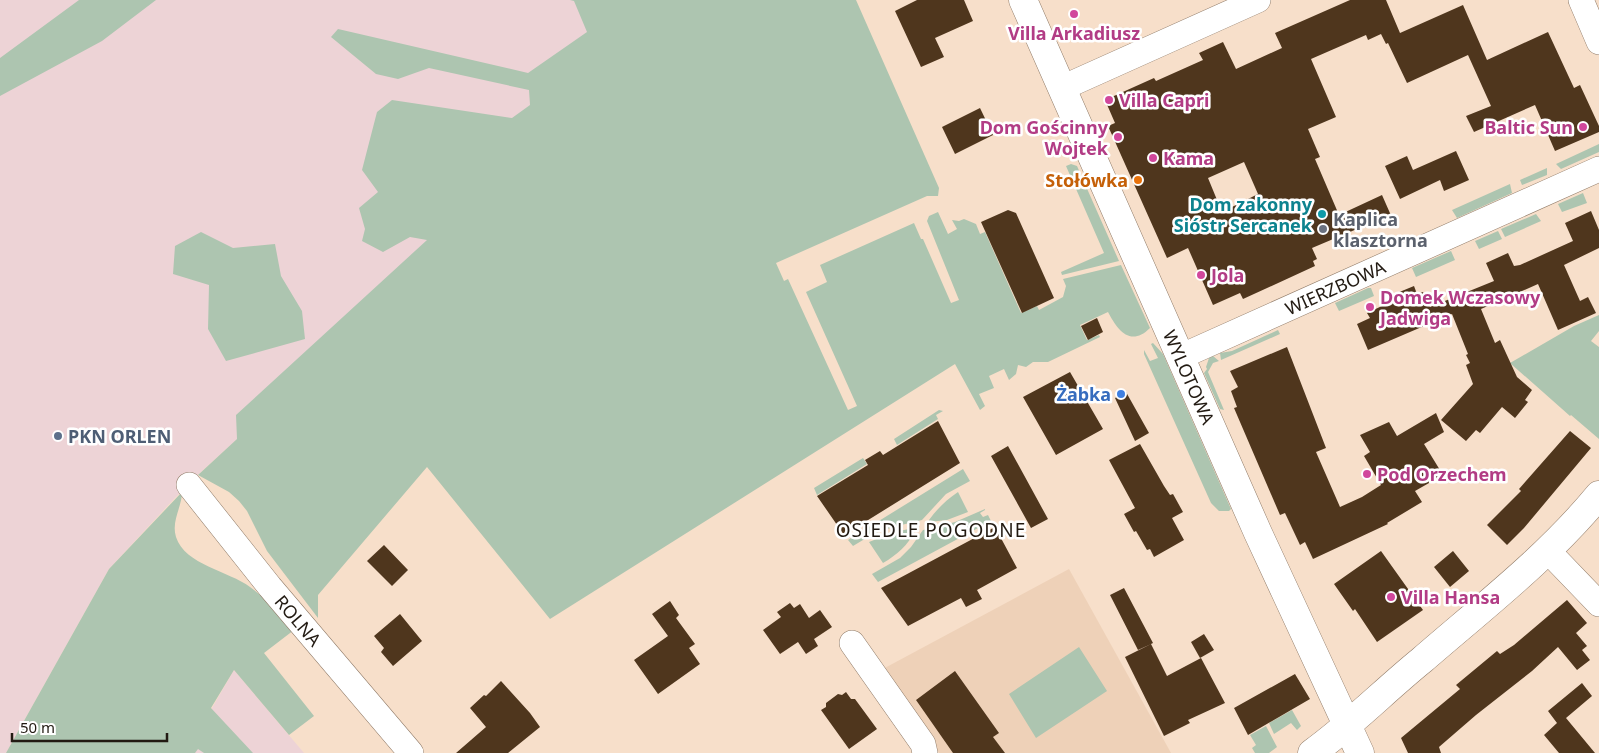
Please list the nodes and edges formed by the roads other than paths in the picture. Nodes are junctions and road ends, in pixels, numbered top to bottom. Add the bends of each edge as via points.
1 (1023, 0) edge
2 (1258, 0) edge
3 (1581, 0) edge
4 (1599, 42) edge
5 (1062, 88) junction
6 (1599, 169) edge
7 (1180, 357) junction
8 (189, 485) dead end
9 (1599, 495) edge
10 (1548, 551) junction
11 (1599, 604) edge
12 (852, 643) dead end
13 (1347, 724) junction
14 (411, 753) edge
15 (925, 753) edge
16 (1312, 753) edge
17 (1360, 753) edge

1 - 5 street, WYLOTOWA
2 - 5 street
3 - 4 street
5 - 7 street, WYLOTOWA
6 - 7 street, WIERZBOWA
7 - 13 street, WYLOTOWA
8 - 14 street, ROLNA via 270,587
9 - 10 street
10 - 11 street
10 - 13 street
12 - 15 street via 923,744
13 - 16 street
13 - 17 street, WYLOTOWA

